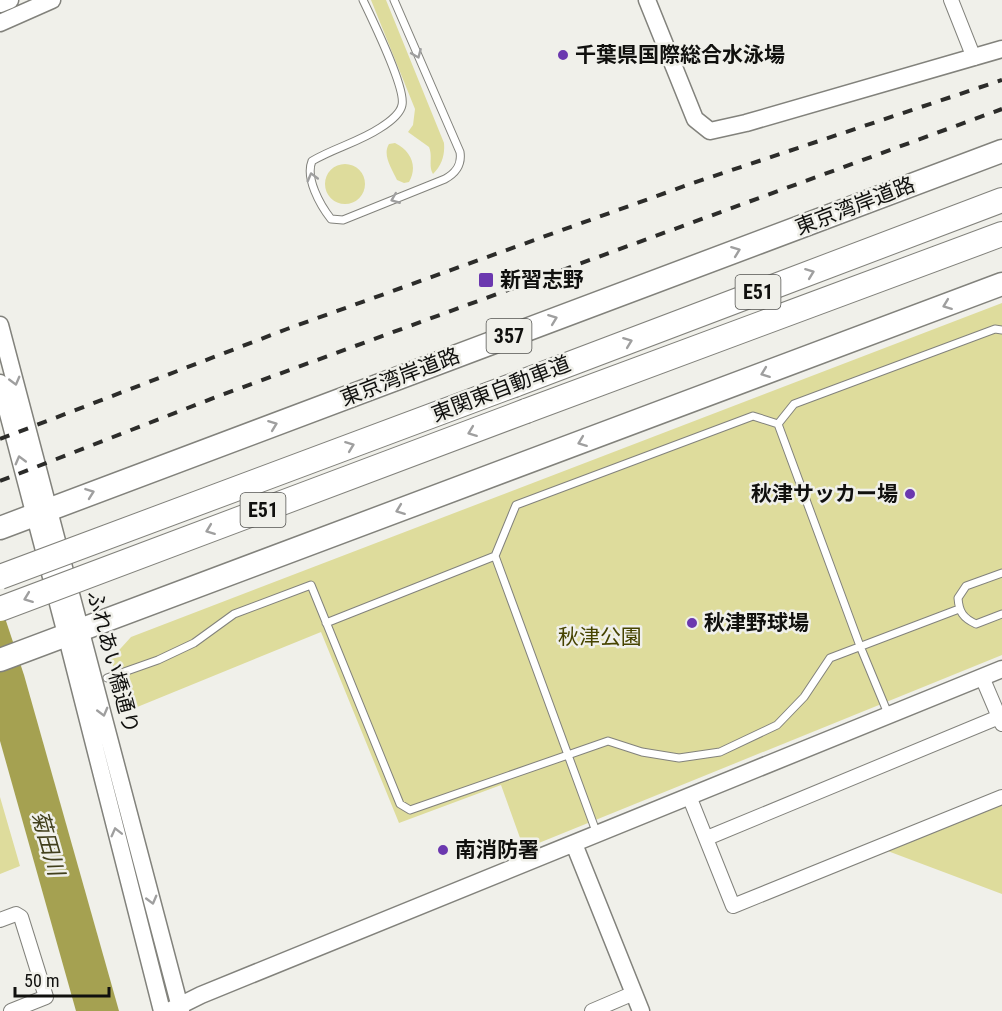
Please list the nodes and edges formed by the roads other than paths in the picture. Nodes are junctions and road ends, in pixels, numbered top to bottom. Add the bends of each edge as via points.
1 (10, 0) edge
2 (52, 0) edge
3 (363, 0) edge
4 (394, 0) edge
5 (646, 0) edge
6 (951, 0) edge
7 (0, 4) edge
8 (0, 22) edge
9 (1002, 49) edge
10 (975, 58) junction
11 (1002, 151) edge
12 (1002, 200) edge
13 (1002, 234) edge
14 (1002, 284) edge
15 (0, 325) edge
16 (1002, 330) edge
17 (0, 383) edge
18 (778, 424) junction
19 (25, 518) edge
20 (495, 556) junction
21 (1002, 573) edge
22 (0, 578) edge
23 (0, 609) edge
24 (959, 609) junction
25 (1002, 614) edge
26 (326, 623) junction
27 (74, 632) junction
28 (860, 646) junction
29 (0, 660) edge
30 (1002, 669) edge
31 (982, 677) junction
32 (107, 678) dead end
33 (889, 716) junction
34 (1000, 720) edge
35 (569, 753) junction
36 (689, 796) junction
37 (1002, 797) edge
38 (598, 834) junction
39 (707, 838) junction
40 (574, 844) junction
41 (0, 920) edge
42 (634, 993) junction
43 (177, 1009) edge
44 (11, 1011) edge
45 (162, 1011) edge
46 (592, 1011) edge
47 (641, 1011) edge

1 - 7 street
2 - 8 street
4 -> 3 lane via 460,152 460,164 445,179 343,220 331,219 313,182 309,168 312,161 379,129 396,116 402,105 394,72
5 - 10 street via 695,119 710,131
6 - 10 street
9 - 10 street
19 -> 11 highway, 東京湾岸道路 / 357
22 -> 12 highway, 東関東自動車道 / E51, bridge
13 -> 23 highway, 東関東自動車道 / E51, bridge
14 -> 27 highway
15 -> 19 street, ふれあい橋通り
16 - 18 lane via 995,329 794,404
19 -> 17 street, ふれあい橋通り
18 - 20 lane via 753,416 516,505
18 - 28 lane
19 - 27 street, ふれあい橋通り
20 - 26 lane
20 - 35 lane
21 - 24 lane via 966,586 958,598
24 - 25 lane via 965,619 976,624
24 - 28 lane
26 - 32 lane via 311,585 234,614 195,643
26 - 35 lane via 400,804 410,810
27 - 29 highway
27 -> 43 street, ふれあい橋通り
45 -> 27 street, ふれあい橋通り
28 - 33 lane
28 - 35 lane via 830,658 804,697 777,724 720,752 679,758 608,741
30 - 31 street
31 - 33 street
31 - 34 street
33 - 36 street
34 - 39 street
35 - 38 lane
36 - 38 street
36 - 39 street
37 - 39 street via 733,906
38 - 40 street
40 - 42 street
40 - 43 street via 201,995
41 - 44 street via 16,914 21,917 46,997
42 - 46 street
42 - 47 street

